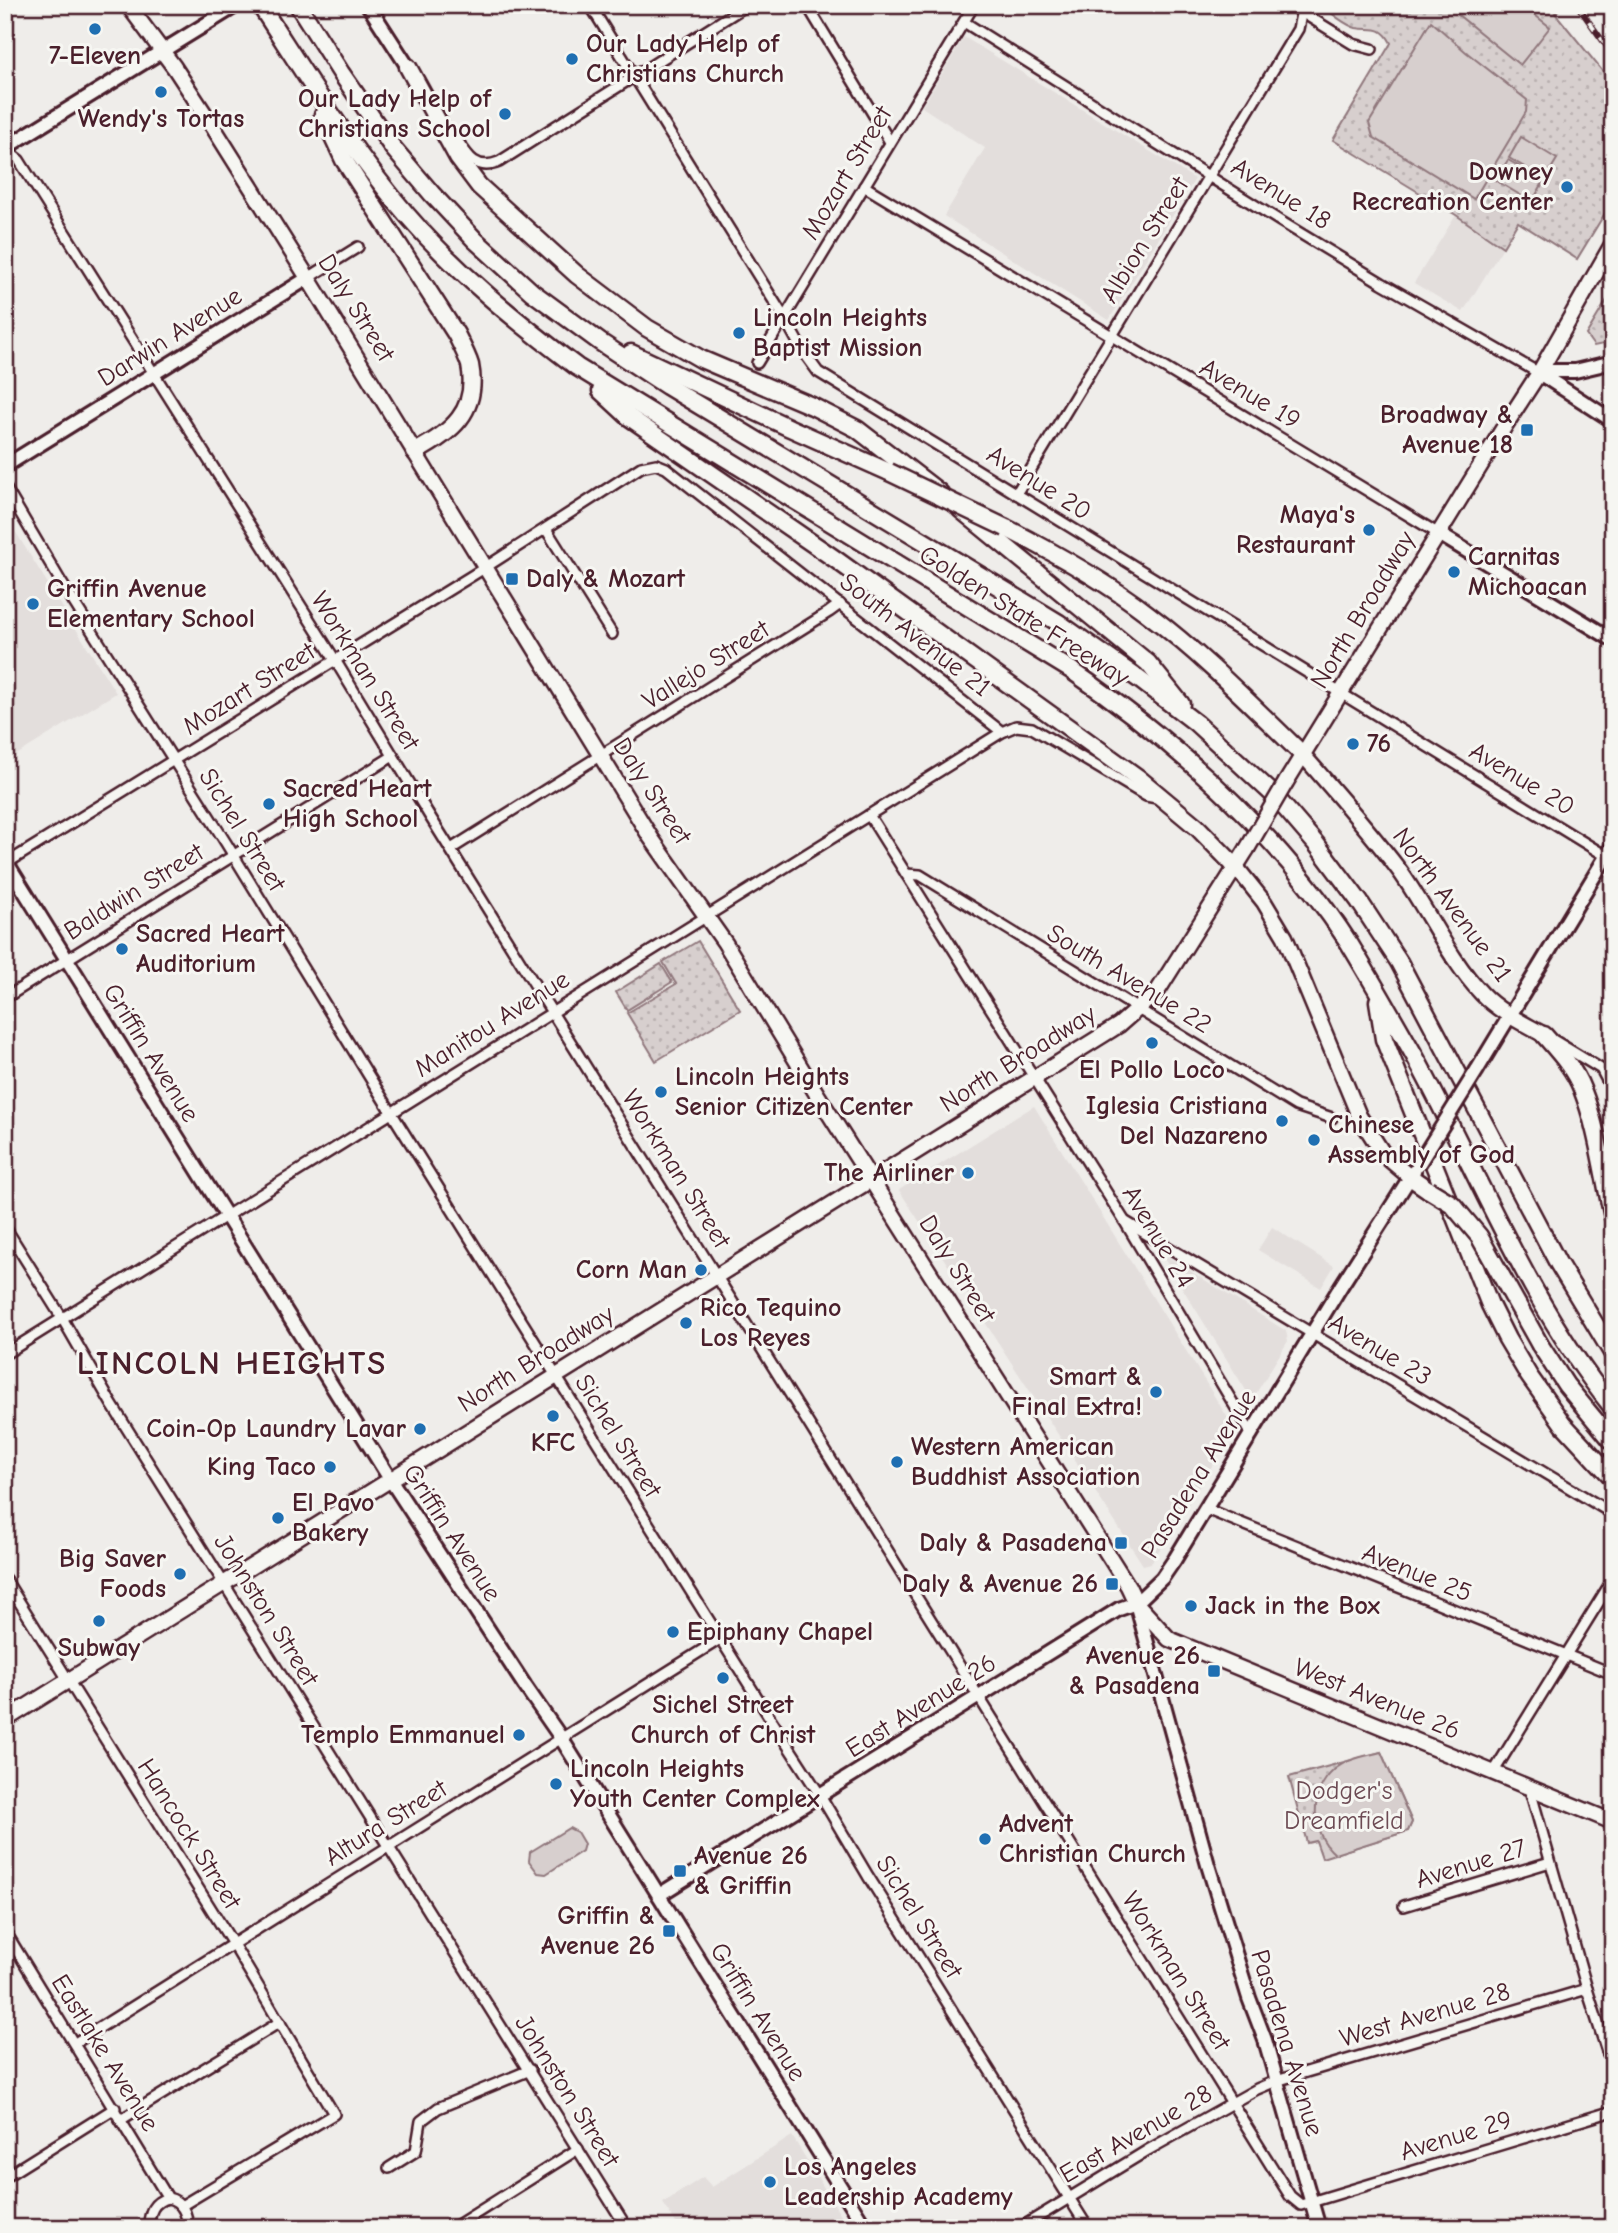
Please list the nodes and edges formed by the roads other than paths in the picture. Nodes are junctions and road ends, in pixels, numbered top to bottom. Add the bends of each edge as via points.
1 (128, 5) edge
2 (237, 5) edge
3 (298, 5) edge
4 (368, 5) edge
5 (590, 5) edge
6 (747, 5) edge
7 (807, 5) edge
8 (974, 5) edge
9 (1290, 5) edge
10 (1302, 9) edge
11 (263, 10) edge
12 (964, 22) junction
13 (1372, 49) dead end
14 (162, 51) junction
15 (408, 67) junction
16 (635, 76) junction
17 (307, 78) junction
18 (890, 142) junction
19 (5, 148) edge
20 (1209, 175) junction
21 (864, 186) junction
22 (1613, 243) edge
23 (358, 247) dead end
24 (308, 278) junction
25 (785, 318) junction
26 (1111, 335) junction
27 (600, 342) junction
28 (1613, 362) edge
29 (757, 363) dead end
30 (577, 367) junction
31 (1539, 373) junction
32 (154, 374) junction
33 (1613, 421) edge
34 (415, 452) junction
35 (656, 464) joint
36 (5, 466) edge
37 (5, 487) edge
38 (1016, 494) junction
39 (546, 529) junction
40 (1439, 534) junction
41 (486, 567) junction
42 (840, 604) junction
43 (612, 634) dead end
44 (1613, 640) edge
45 (335, 660) junction
46 (1341, 693) junction
47 (1196, 723) junction
48 (1002, 732) junction
49 (1303, 755) junction
50 (393, 756) junction
51 (600, 756) junction
52 (174, 760) junction
53 (1162, 799) junction
54 (869, 815) junction
55 (451, 849) junction
56 (1611, 853) edge
57 (234, 855) junction
58 (6, 862) edge
59 (1236, 867) junction
60 (906, 874) junction
61 (706, 915) junction
62 (66, 960) junction
63 (1375, 989) junction
64 (5, 998) edge
65 (1140, 1009) junction
66 (553, 1012) junction
67 (1510, 1016) junction
68 (1544, 1035) junction
69 (1033, 1078) junction
70 (1611, 1086) edge
71 (391, 1112) junction
72 (1332, 1118) dead end
73 (1414, 1171) junction
74 (871, 1179) junction
75 (225, 1216) junction
76 (1613, 1217) edge
77 (1125, 1222) junction
78 (5, 1227) edge
79 (717, 1275) junction
80 (62, 1318) junction
81 (1312, 1334) junction
82 (5, 1354) edge
83 (1613, 1354) edge
84 (555, 1376) junction
85 (1613, 1408) edge
86 (1252, 1434) junction
87 (1613, 1441) edge
88 (1613, 1478) edge
89 (390, 1479) junction
90 (1206, 1509) junction
91 (1613, 1514) edge
92 (5, 1579) edge
93 (1613, 1579) edge
94 (224, 1583) junction
95 (1136, 1603) junction
96 (720, 1639) junction
97 (1565, 1655) junction
98 (1613, 1674) edge
99 (69, 1681) junction
100 (980, 1697) junction
101 (5, 1720) edge
102 (561, 1738) junction
103 (1493, 1773) junction
104 (1530, 1790) junction
105 (820, 1795) junction
106 (1613, 1822) edge
107 (389, 1846) junction
108 (1550, 1862) junction
109 (659, 1895) junction
110 (1404, 1906) dead end
111 (5, 1931) edge
112 (233, 1944) junction
113 (1587, 1989) junction
114 (280, 2022) junction
115 (75, 2043) junction
116 (530, 2070) junction
117 (1613, 2070) edge
118 (1276, 2081) junction
119 (1233, 2103) junction
120 (115, 2108) junction
121 (1613, 2111) edge
122 (122, 2119) junction
123 (578, 2149) junction
124 (389, 2168) dead end
125 (5, 2177) edge
126 (168, 2197) junction
127 (1069, 2197) junction
128 (1312, 2202) junction
129 (181, 2206) junction
130 (148, 2228) edge
131 (187, 2228) edge
132 (453, 2228) edge
133 (627, 2228) edge
134 (866, 2228) edge
135 (1020, 2228) edge
136 (1088, 2228) edge
137 (1319, 2228) edge

1 - 14 main road, Daly Street
2 - 14 main road
3 - 27 highway, Golden State Freeway via 393,148 432,194 532,292
4 - 15 main road
5 - 16 street, Avenue 20
6 - 16 street
7 - 18 street
8 - 12 street, Mozart Street
9 - 10 street
10 - 13 street via 1353,44
10 - 20 street, Albion Street via 1298,29
11 - 17 highway, Golden State Freeway
12 - 18 street, Mozart Street
12 - 20 street, Avenue 18
14 - 19 main road
14 - 24 main road, Daly Street
15 - 16 street via 466,153 485,166 499,162
15 - 47 highway via 451,147 479,186 577,275 647,328 701,359 857,429 1148,663
16 - 25 street, Avenue 20
17 - 30 highway, Golden State Freeway via 407,215 510,317
17 - 34 highway via 344,160 456,334 469,363 468,404 455,426
18 - 21 street, Mozart Street
19 - 32 street, Workman Street via 19,160
20 - 26 street, Albion Street
20 - 31 street, Avenue 18 via 1382,283
21 - 25 street, Mozart Street
21 - 26 street, Avenue 19
22 - 31 main road, North Broadway
23 - 24 street, Darwin Avenue
24 - 32 main road, Darwin Avenue
24 - 34 main road, Daly Street
25 - 29 street, Mozart Street
25 - 38 street, Avenue 20 via 818,372
26 - 38 street, Albion Street
26 - 40 street, Avenue 19
27 - 47 highway, Golden State Freeway via 1059,623
27 - 49 highway, bridge via 889,472 1059,555 1184,642
28 - 31 main road
30 - 53 highway via 629,417 825,552
30 - 63 highway, Golden State Freeway via 1117,702 1226,794 1280,853 1348,942
31 - 33 main road, Avenue 18
31 - 40 main road, North Broadway
32 - 36 main road, Darwin Avenue
32 - 45 street, Workman Street
34 - 41 main road, Daly Street
35 - 39 street, Mozart Street via 643,466
35 - 42 street, South Avenue 21
37 - 52 street, Sichel Street
38 - 46 street, Avenue 20
39 - 41 street, Mozart Street
39 - 43 street
40 - 44 main road, Avenue 19
40 - 46 main road, North Broadway
41 - 45 street, Mozart Street
41 - 51 main road, Daly Street
42 - 48 street, South Avenue 21
42 - 51 street, Vallejo Street
45 - 50 street, Workman Street
45 - 52 street, Mozart Street
46 - 49 main road, North Broadway
46 - 56 street, Avenue 20
47 - 83 highway, Golden State Freeway via 1274,795 1309,835 1393,952 1558,1263
48 - 53 street, South Avenue 21 via 1016,726 1032,728 1146,796
48 - 54 street, Manitou Avenue
49 - 59 main road, North Broadway, bridge
49 - 67 main road, North Avenue 21 via 1400,872 1463,971 1483,995
50 - 55 street, Workman Street
50 - 57 street, Baldwin Street
51 - 55 street, Vallejo Street
51 - 61 main road, Daly Street via 650,838
52 - 57 street, Sichel Street
52 - 58 street, Mozart Street
53 - 59 highway
54 - 60 street, Avenue 24
54 - 61 street, Manitou Avenue
55 - 66 street, Workman Street
56 - 67 main road, Pasadena Avenue
57 - 62 street, Baldwin Street
57 - 71 street, Sichel Street
58 - 62 main road, Griffin Avenue
59 - 65 main road, North Broadway via 1157,992
59 - 73 main road via 1285,937 1373,1140 1384,1154
60 - 65 street, South Avenue 22 via 920,876
60 - 69 street, Avenue 24
61 - 66 street, Manitou Avenue
61 - 74 main road, Daly Street
62 - 64 street, Baldwin Street
62 - 75 main road, Griffin Avenue
63 - 85 highway, Golden State Freeway via 1521,1268 1565,1342
63 - 88 highway via 1384,1039 1490,1305 1556,1415
65 - 69 main road, North Broadway
65 - 72 street, South Avenue 22 via 1296,1106
66 - 71 street, Manitou Avenue
66 - 79 street, Workman Street
67 - 68 main road, North Avenue 21
67 - 73 main road, Pasadena Avenue, bridge
68 - 70 street, North Avenue 21 via 1601,1069
68 - 76 highway via 1581,1087
69 - 74 main road, North Broadway
69 - 77 street, Avenue 24
71 - 75 street, Manitou Avenue
71 - 84 street, Sichel Street
73 - 81 main road, Pasadena Avenue
73 - 87 highway, bridge via 1429,1190 1452,1204 1479,1236 1566,1385
74 - 79 main road, North Broadway
74 - 95 main road, Daly Street
75 - 80 street, Manitou Avenue
75 - 89 main road, Griffin Avenue
77 - 81 street, Avenue 23
77 - 86 street, Avenue 24
78 - 80 street, Johnston Street
79 - 84 main road, North Broadway
79 - 100 street, Workman Street
80 - 82 street, Manitou Avenue
80 - 94 street, Johnston Street
81 - 86 main road, Pasadena Avenue
81 - 91 street, Avenue 23
84 - 89 main road, North Broadway
84 - 96 street, Sichel Street
86 - 90 main road, Pasadena Avenue
89 - 94 main road, North Broadway
89 - 102 main road, Griffin Avenue
90 - 95 main road, Pasadena Avenue via 1162,1578
90 - 97 street, Avenue 25
92 - 99 street, Hancock Street
93 - 97 street
94 - 99 main road, North Broadway
94 - 107 street, Johnston Street
95 - 100 main road, East Avenue 26
95 - 103 main road, West Avenue 26 via 1169,1639
95 - 118 main road, Pasadena Avenue via 1208,1865
96 - 102 street, Altura Street
96 - 105 street, Sichel Street
97 - 98 street, Avenue 25
97 - 103 street
99 - 101 main road, North Broadway
99 - 112 street, Hancock Street
100 - 105 main road, East Avenue 26
100 - 119 street, Workman Street
102 - 107 street, Altura Street
102 - 109 main road, Griffin Avenue
103 - 104 main road, West Avenue 26
104 - 106 main road, West Avenue 26
104 - 108 street
105 - 109 main road, East Avenue 26
105 - 127 street, Sichel Street
107 - 112 street, Altura Street
107 - 116 street, Johnston Street
108 - 110 street, Avenue 27
108 - 113 street
109 - 134 main road, Griffin Avenue
111 - 115 street, Eastlake Avenue
112 - 114 street, Hancock Street
112 - 115 street, Altura Street
113 - 117 street
113 - 118 street, West Avenue 28
114 - 122 street
114 - 129 street, Hancock Street via 334,2114
115 - 120 street, Eastlake Avenue
116 - 123 street, Johnston Street
116 - 124 street via 463,2097 421,2121 416,2151
118 - 119 street, East Avenue 28
118 - 128 main road, Pasadena Avenue
119 - 127 street, East Avenue 28
119 - 128 street, Workman Street via 1290,2196 1301,2205
120 - 122 street, Eastlake Avenue
120 - 125 street
121 - 128 street, Avenue 29
122 - 126 street, Eastlake Avenue
123 - 132 street
123 - 133 street, Johnston Street
126 - 129 street, Eastlake Avenue
126 - 130 street via 153,2206
127 - 135 street, East Avenue 28
127 - 136 street, Sichel Street
128 - 137 main road, Pasadena Avenue
129 - 131 street

